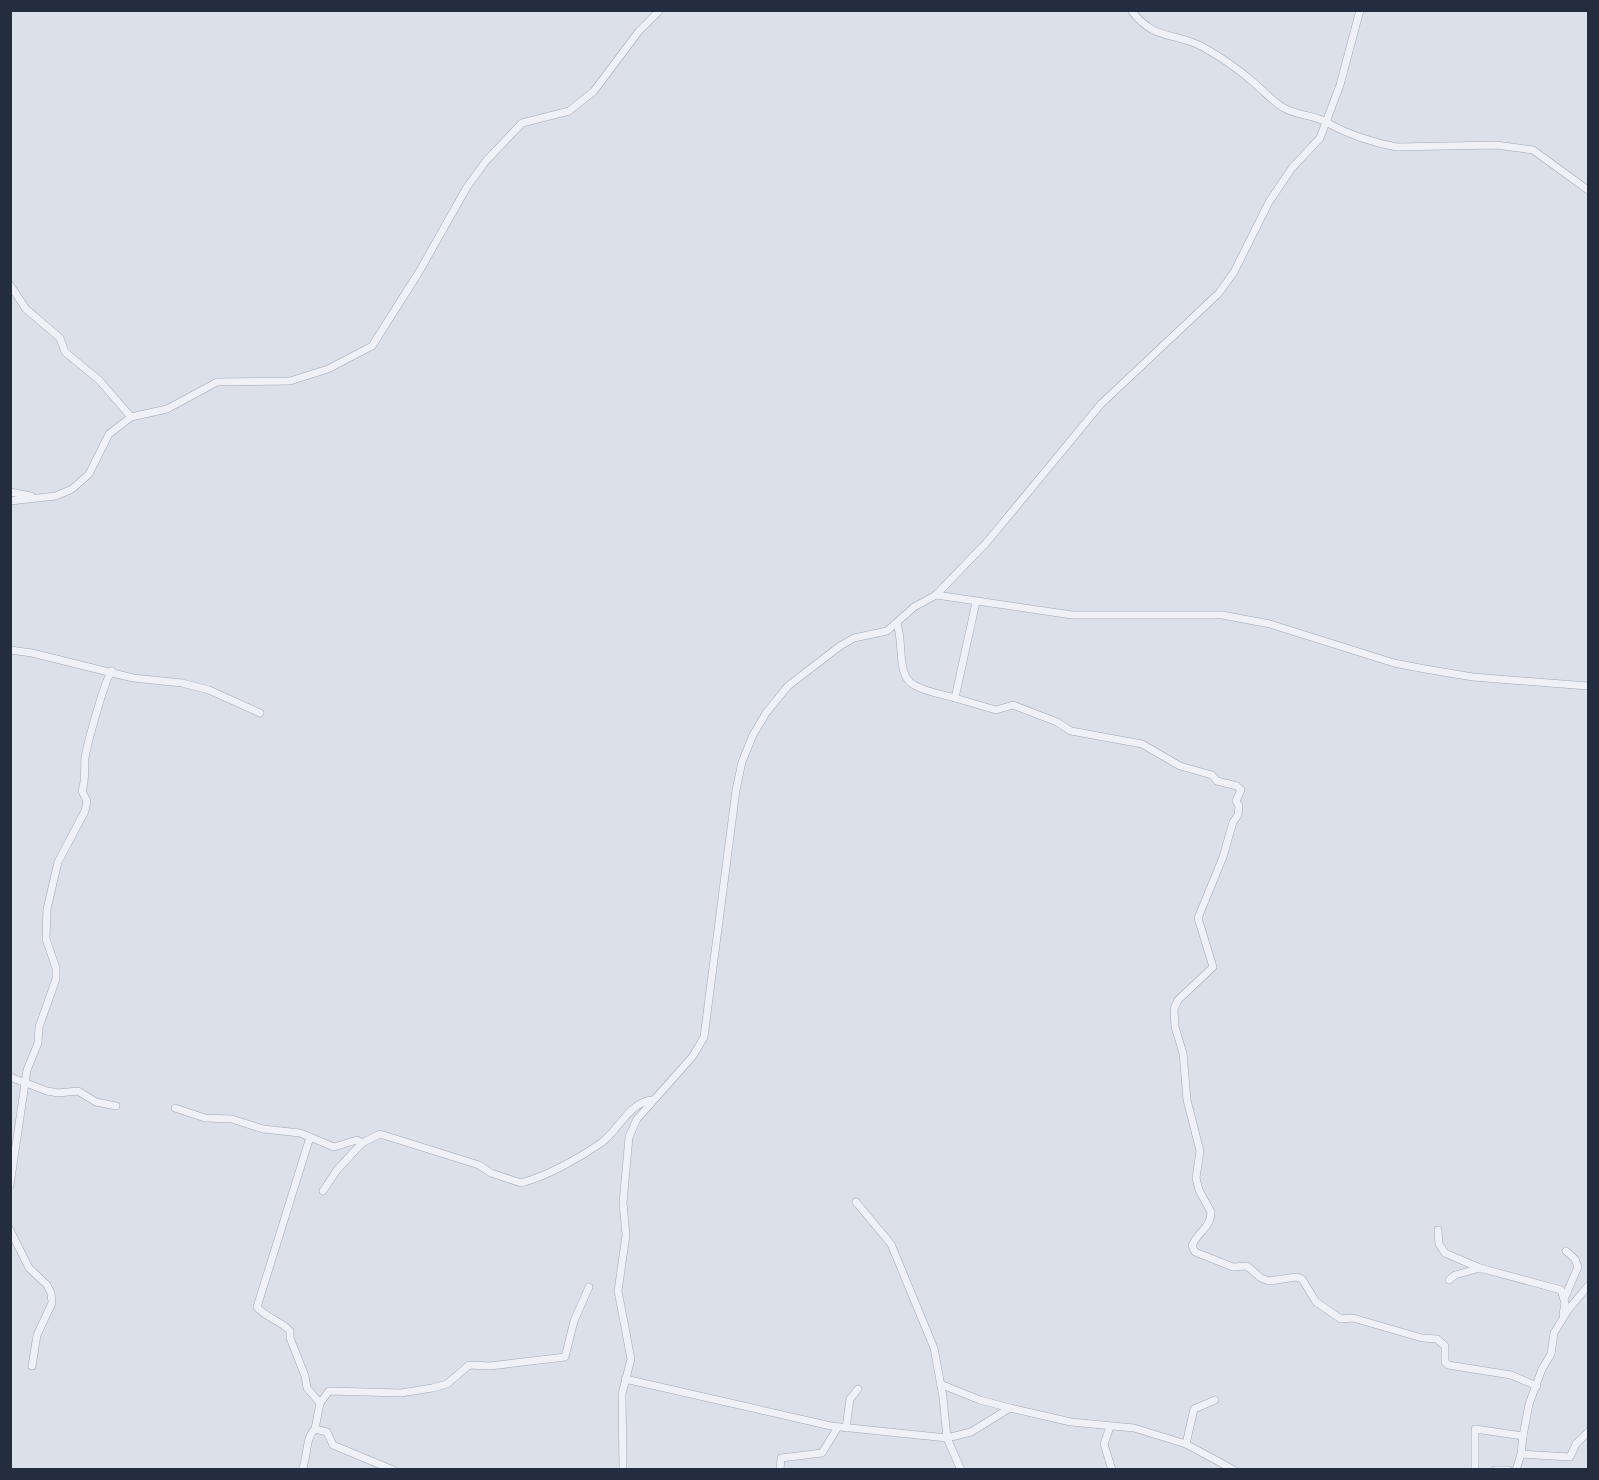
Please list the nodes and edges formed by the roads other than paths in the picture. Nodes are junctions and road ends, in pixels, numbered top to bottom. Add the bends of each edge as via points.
1 (660, 10) edge
2 (1131, 10) edge
3 (1360, 10) edge
4 (1327, 122) junction
5 (1588, 190) edge
6 (10, 285) edge
7 (131, 417) junction
8 (10, 492) edge
9 (38, 498) junction
10 (10, 501) edge
11 (936, 595) junction
12 (976, 602) junction
13 (897, 624) junction
14 (10, 650) edge
15 (112, 671) junction
16 (1588, 686) edge
17 (955, 698) junction
18 (260, 714) dead end
19 (10, 1077) edge
20 (27, 1082) junction
21 (652, 1100) junction
22 (116, 1106) dead end
23 (175, 1108) dead end
24 (310, 1137) junction
25 (362, 1143) junction
26 (10, 1185) edge
27 (323, 1191) dead end
28 (856, 1202) dead end
29 (10, 1230) edge
30 (1438, 1230) dead end
31 (1566, 1251) dead end
32 (1480, 1268) junction
33 (1449, 1280) dead end
34 (1588, 1286) edge
35 (589, 1287) dead end
36 (1565, 1297) junction
37 (1562, 1319) junction
38 (32, 1366) dead end
39 (625, 1378) junction
40 (940, 1384) junction
41 (1537, 1386) junction
42 (858, 1389) dead end
43 (1215, 1400) dead end
44 (320, 1403) junction
45 (1010, 1408) junction
46 (838, 1427) junction
47 (1110, 1427) junction
48 (846, 1428) junction
49 (315, 1429) junction
50 (1588, 1432) edge
51 (1523, 1436) junction
52 (947, 1438) junction
53 (1186, 1444) junction
54 (1521, 1454) junction
55 (1517, 1469) edge
56 (302, 1470) edge
57 (393, 1470) edge
58 (623, 1470) edge
59 (780, 1470) edge
60 (961, 1470) edge
61 (1112, 1470) edge
62 (1234, 1470) edge
63 (1475, 1470) edge
64 (1495, 1470) edge
65 (1508, 1470) edge

1 - 7 street via 594,91 569,111 522,123 486,161 372,346 328,369 290,381 217,382 167,410
2 - 4 street via 1141,23 1164,36 1189,40 1206,49 1283,107
3 - 4 street
4 - 5 street via 1371,141 1397,147 1496,145 1533,150
4 - 11 street via 1320,138 1292,168 1269,202 1234,272 1219,293 1101,404 987,542
6 - 7 street via 26,309 60,338 65,352 99,380
7 - 9 street via 110,434 88,474 72,489
8 - 9 street
9 - 10 street
11 - 12 street
11 - 13 street via 914,607
12 - 16 street via 1072,615 1222,615 1270,624 1394,663 1473,677
12 - 17 street
13 - 17 street via 904,676 911,684
13 - 21 street via 887,631 854,638 812,666 788,686 753,735 736,790 704,1037 693,1056
14 - 15 street
15 - 18 street via 209,690
15 - 20 street via 101,695 85,757 85,811 58,862 47,909 46,939 56,979 39,1027
17 - 41 street via 996,710 1013,705 1071,731 1142,744 1180,766 1240,788 1236,801 1238,815 1198,918 1213,967 1178,1000 1174,1009 1187,1100 1200,1151 1196,1178 1211,1212 1207,1227 1193,1241 1195,1252 1233,1267 1247,1266 1269,1281 1297,1277 1316,1302 1341,1319 1353,1318 1437,1339 1445,1346 1448,1365 1511,1375
19 - 20 street
20 - 22 street via 58,1093 78,1091 96,1102
20 - 26 street
21 - 25 street via 636,1105 601,1143 521,1183 479,1165 380,1134
21 - 39 street via 629,1137 623,1203 626,1235 618,1291 631,1359
23 - 24 street via 205,1118 232,1119
24 - 25 street via 334,1147 357,1140
24 - 44 street via 257,1307 280,1320 290,1331 307,1388
25 - 27 street
28 - 40 street via 891,1244 934,1348
29 - 38 street via 29,1268 51,1293 52,1303 37,1335
30 - 32 street via 1439,1244 1445,1252
31 - 36 street via 1578,1267
32 - 33 street
32 - 36 street via 1553,1286
34 - 37 street
35 - 44 street via 574,1321 565,1357 470,1365 447,1384 401,1393 328,1391
36 - 37 street
37 - 41 street
39 - 46 street
39 - 58 street
40 - 45 street
40 - 52 street
41 - 51 street
42 - 48 street via 849,1402
43 - 53 street via 1194,1409
44 - 49 street
45 - 47 street
45 - 52 street via 971,1432
46 - 48 street
46 - 59 street via 822,1453 781,1458
47 - 53 street via 1134,1428
47 - 61 street via 1104,1444
48 - 52 street
49 - 56 street
49 - 57 street via 327,1432 333,1444
50 - 54 street via 1565,1459
51 - 54 street
51 - 63 street via 1475,1429
52 - 60 street
53 - 62 street
54 - 55 street
64 - 65 street

